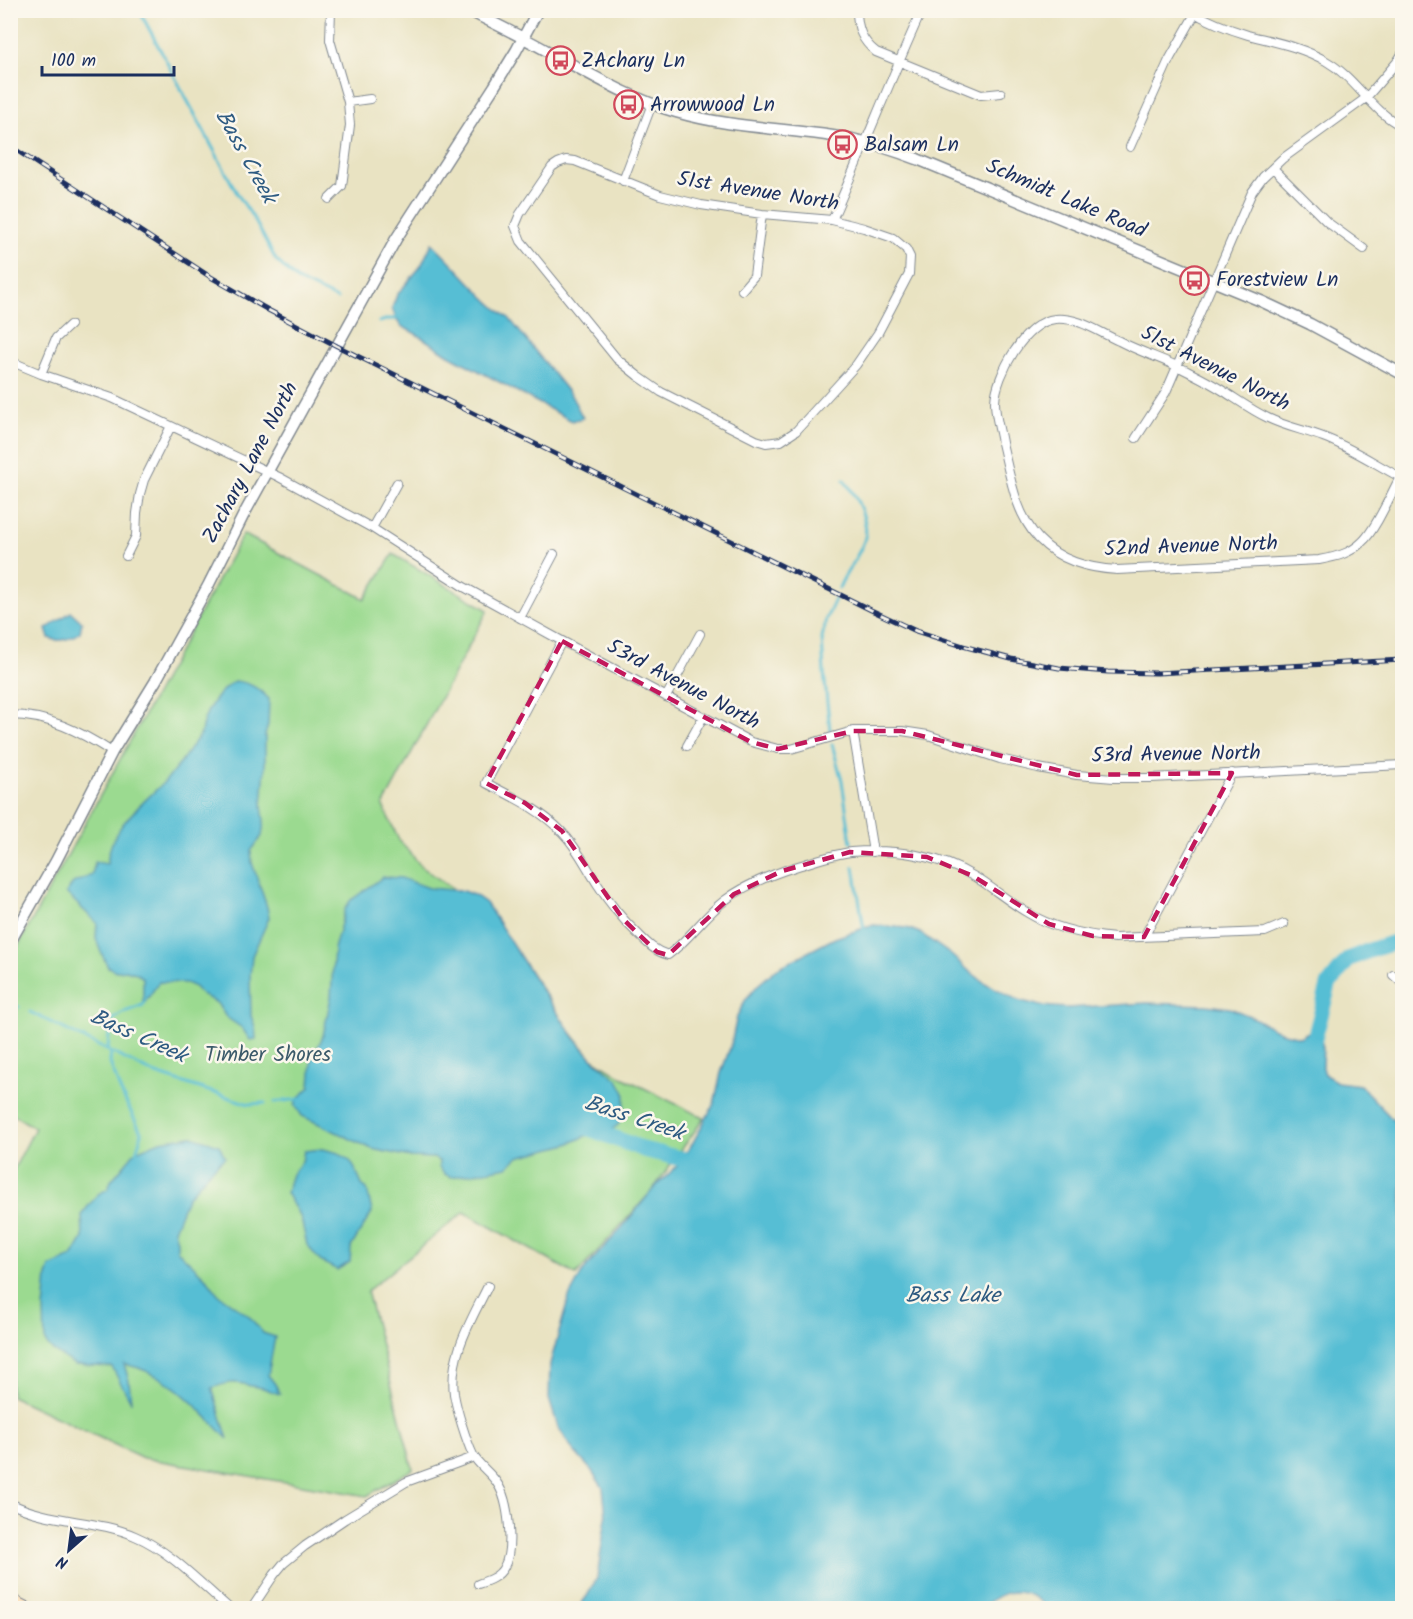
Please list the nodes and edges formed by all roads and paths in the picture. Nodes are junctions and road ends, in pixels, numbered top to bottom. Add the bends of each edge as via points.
1 (331, 10) edge
2 (468, 10) edge
3 (538, 10) edge
4 (857, 10) edge
5 (922, 10) edge
6 (1192, 12) edge
7 (524, 38) junction
8 (1402, 54) edge
9 (898, 62) junction
10 (1001, 93) dead end
11 (1366, 98) junction
12 (370, 99) dead end
13 (348, 102) junction
14 (652, 104) junction
15 (1402, 126) edge
16 (865, 142) junction
17 (1130, 147) dead end
18 (1273, 168) junction
19 (623, 181) junction
20 (329, 199) dead end
21 (762, 214) junction
22 (832, 220) junction
23 (1364, 249) dead end
24 (1213, 281) junction
25 (742, 290) dead end
26 (1044, 322) joint
27 (70, 325) dead end
28 (10, 361) edge
29 (1178, 366) junction
30 (41, 374) junction
31 (1402, 374) edge
32 (171, 426) junction
33 (1136, 438) dead end
34 (267, 472) junction
35 (1401, 475) edge
36 (397, 483) dead end
37 (372, 528) junction
38 (554, 554) dead end
39 (126, 556) dead end
40 (520, 618) junction
41 (700, 634) dead end
42 (562, 641) junction
43 (666, 697) junction
44 (10, 715) edge
45 (703, 717) junction
46 (853, 731) junction
47 (687, 746) dead end
48 (112, 752) junction
49 (1402, 765) edge
50 (1232, 773) junction
51 (873, 852) junction
52 (1284, 924) dead end
53 (1144, 937) junction
54 (10, 942) edge
55 (1393, 975) dead end
56 (1402, 983) edge
57 (488, 1286) dead end
58 (474, 1457) junction
59 (10, 1503) edge
60 (478, 1584) dead end
61 (10, 1600) edge
62 (26, 1608) edge
63 (229, 1608) edge
64 (252, 1608) edge

1 - 13 street via 330,40
2 - 7 street, Schmidt Lake Road
3 - 7 street, Zachary Lane North
4 - 9 street via 859,31 869,46
5 - 9 street
6 - 11 street via 1219,25 1308,52 1343,72
6 - 17 street
7 - 14 street, Schmidt Lake Road
7 - 34 street, Zachary Lane North via 396,239
8 - 11 street
9 - 10 street via 981,95
9 - 16 street
11 - 15 street
11 - 18 street
12 - 13 street
13 - 20 street via 350,125 342,186
14 - 16 street, Schmidt Lake Road via 710,121
14 - 19 street
16 - 22 street
16 - 24 street, Schmidt Lake Road via 917,159
18 - 23 street via 1327,222
18 - 24 street via 1252,192
19 - 21 street, 51st Avenue North via 701,205
19 - 22 street, 51st Avenue North via 574,161 558,163 520,214 515,226 517,234 617,359 661,392 766,443 781,441 796,431 856,364 878,333 909,274 910,257 892,238
21 - 22 street, 51st Avenue North
21 - 25 street via 754,276
24 - 29 street
24 - 31 street, Schmidt Lake Road via 1310,324
26 - 29 street, 51st Avenue North via 1076,321
26 - 35 street, 52nd Avenue North via 1019,345 998,385 995,403 1012,487 1027,523 1039,539 1075,563 1117,570 1331,558 1363,542
27 - 30 street via 56,338
28 - 30 street, 53rd Avenue North
29 - 33 street
29 - 35 street, 51st Avenue North via 1268,418 1336,442
30 - 32 street, 53rd Avenue North via 102,394
32 - 34 street, 53rd Avenue North
32 - 39 street via 144,480 136,537
34 - 37 street, 53rd Avenue North
34 - 48 street, Zachary Lane North via 155,682
36 - 37 street
37 - 40 street, 53rd Avenue North via 455,582
38 - 40 street
40 - 42 street, 53rd Avenue North
41 - 43 street
42 - 43 street, 53rd Avenue North
42 - 51 street via 486,783 525,803 562,831 623,919 657,952 668,955 725,900 758,881 850,852
43 - 45 street, 53rd Avenue North
44 - 48 street via 40,717 57,723
45 - 46 street, 53rd Avenue North via 751,742 778,749
45 - 47 street
46 - 50 street, 53rd Avenue North via 928,735 1000,759 1077,775 1151,778
46 - 51 street
48 - 54 street, Zachary Lane North
49 - 50 street, 53rd Avenue North
50 - 53 street
51 - 53 street via 927,857 952,865 1029,914 1070,931 1115,938
52 - 53 street via 1265,932
55 - 56 street
57 - 58 street via 464,1334 454,1373 454,1393
58 - 60 street via 502,1492 509,1541 504,1569
58 - 64 street via 406,1482 305,1546 274,1575
59 - 63 street via 134,1535 166,1554
61 - 62 main road

